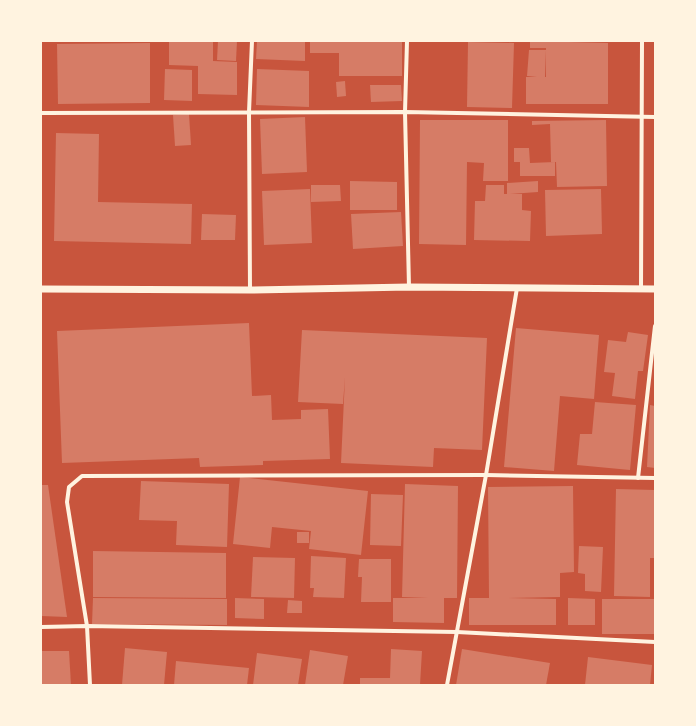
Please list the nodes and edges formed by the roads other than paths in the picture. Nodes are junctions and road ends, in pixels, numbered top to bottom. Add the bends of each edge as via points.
1 (252, 41) edge
2 (407, 41) edge
3 (642, 41) edge
4 (248, 112) junction
5 (405, 112) junction
6 (41, 113) edge
7 (655, 117) edge
8 (642, 118) junction
9 (409, 287) junction
10 (517, 288) junction
11 (41, 289) edge
12 (642, 289) junction
13 (655, 289) edge
14 (250, 290) junction
15 (655, 326) edge
16 (486, 475) junction
17 (638, 478) junction
18 (655, 478) edge
19 (87, 626) junction
20 (41, 627) edge
21 (457, 632) junction
22 (655, 642) edge
23 (90, 685) edge
24 (447, 685) edge

1 - 4 street
2 - 5 street
3 - 8 street
4 - 5 street
4 - 6 street
4 - 14 street
5 - 8 street
5 - 9 street
7 - 8 street
8 - 12 street
9 - 10 street
9 - 14 street
10 - 12 street
10 - 16 street
11 - 14 street
12 - 13 street
15 - 17 street
16 - 17 street
16 - 19 street via 82,476 70,487 67,502
16 - 21 street
17 - 18 street
19 - 20 street
19 - 21 street
19 - 23 street
21 - 22 street
21 - 24 street

